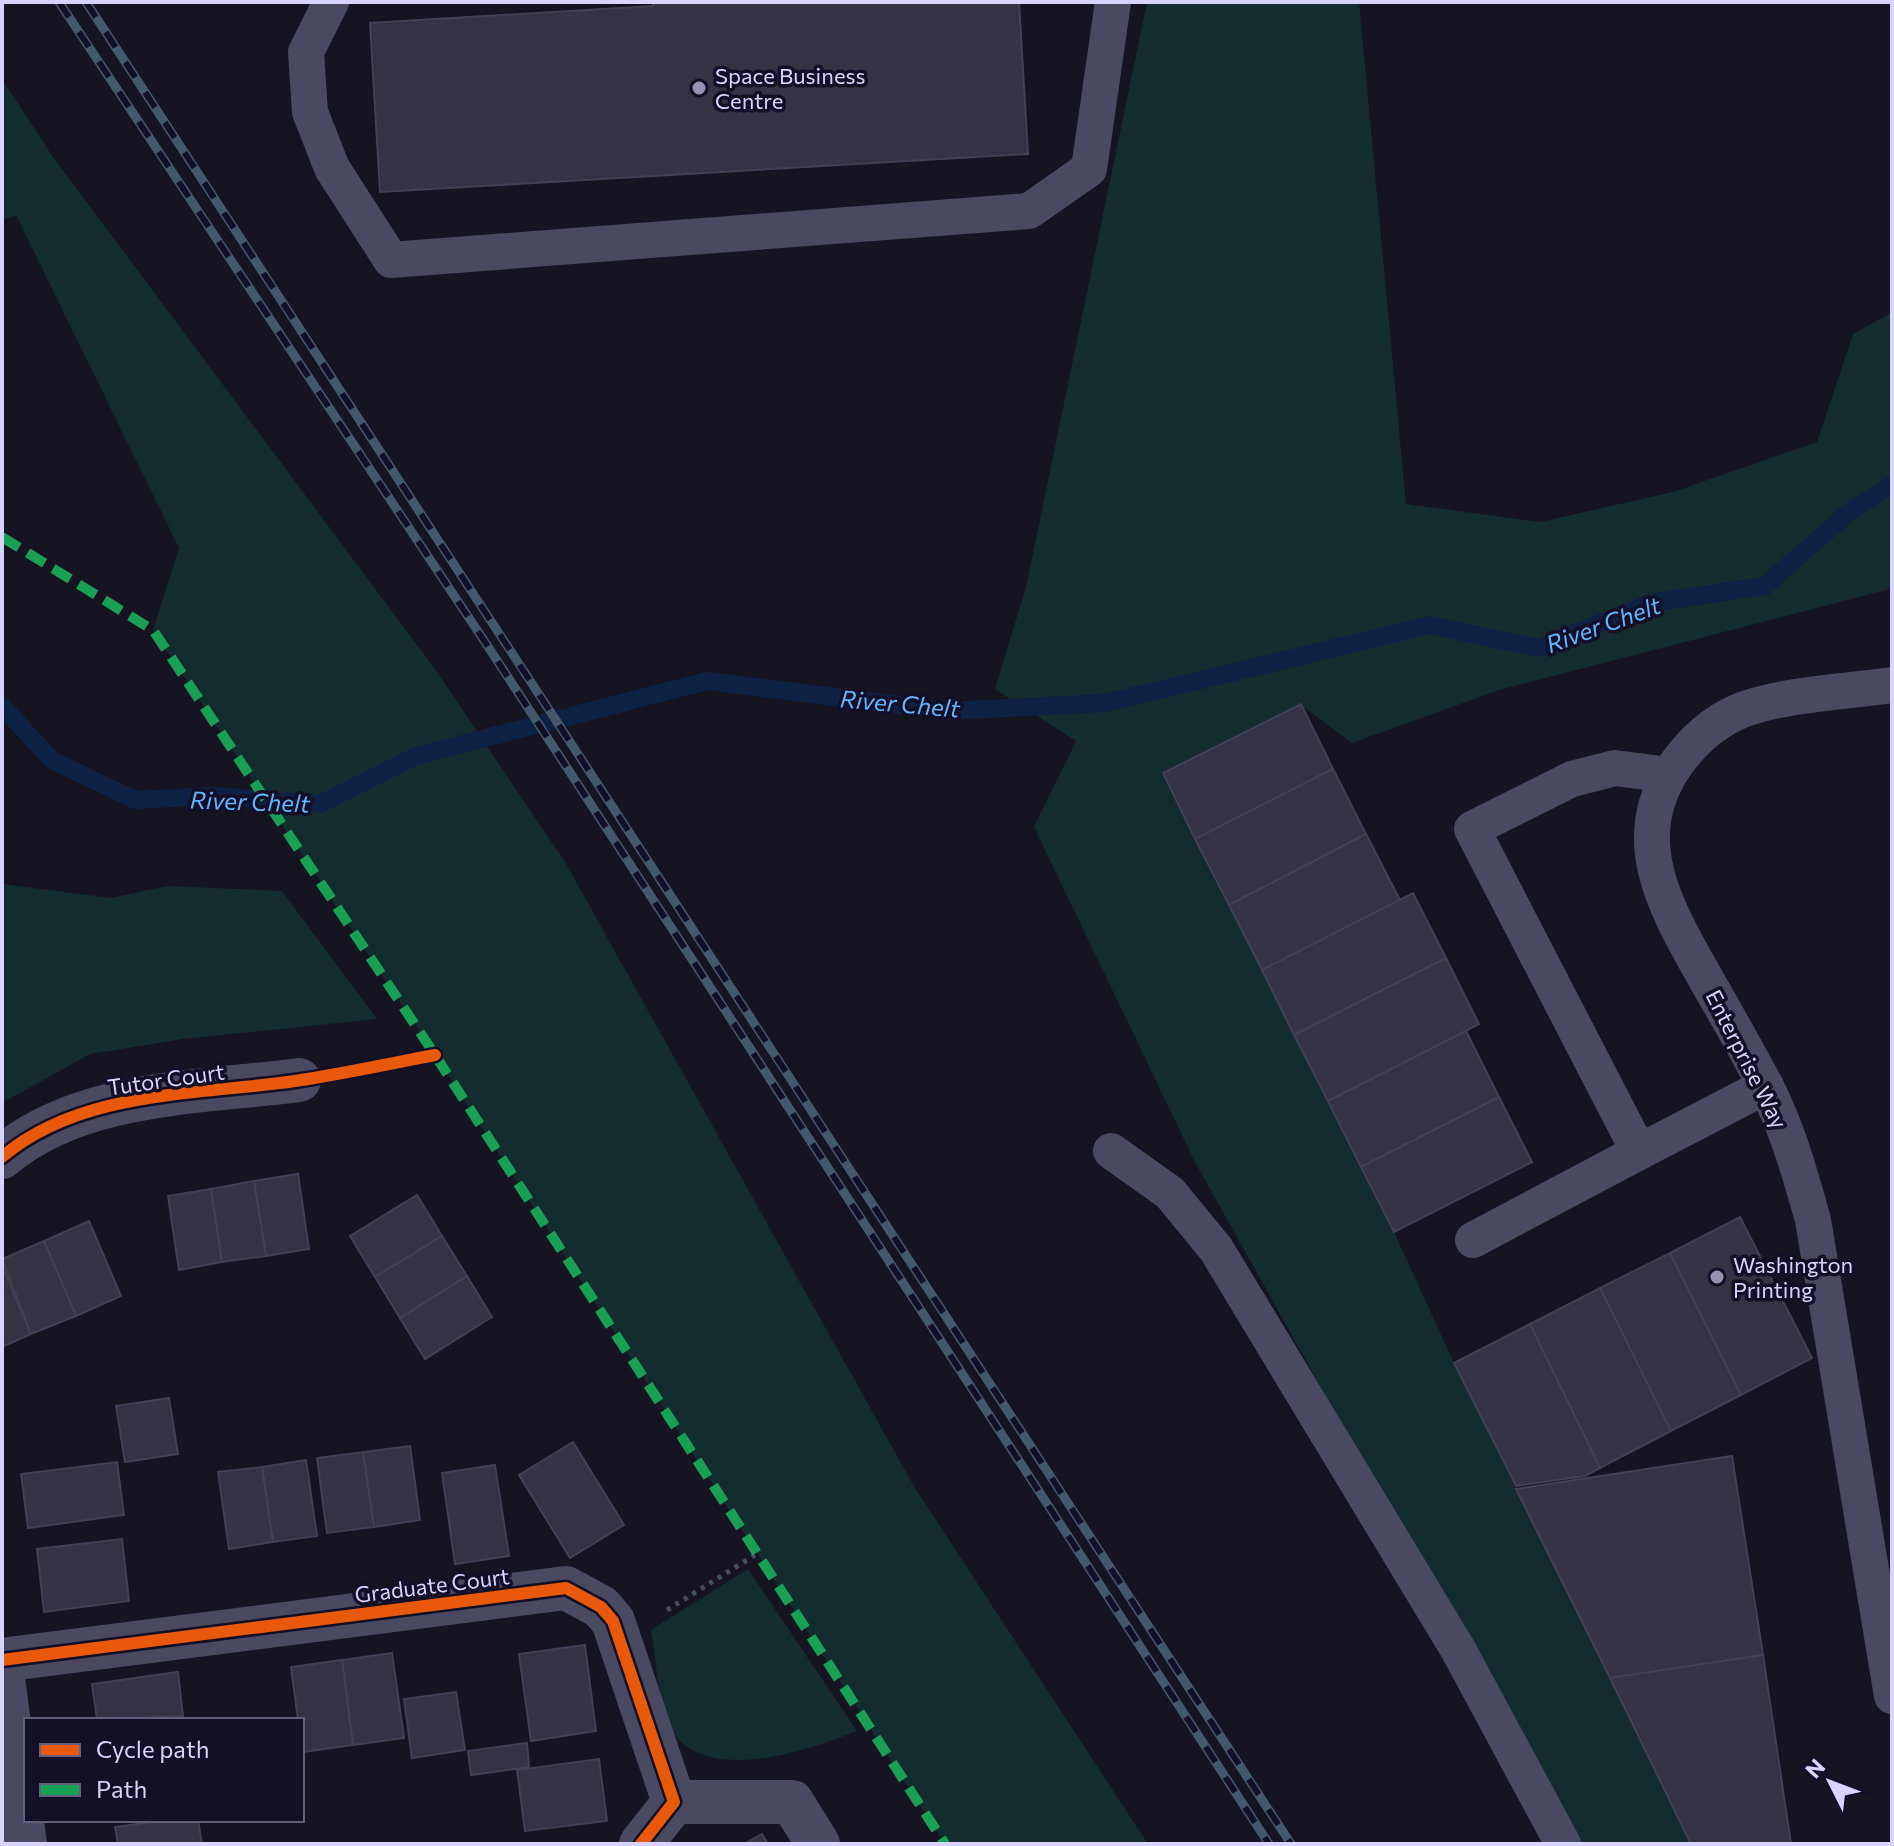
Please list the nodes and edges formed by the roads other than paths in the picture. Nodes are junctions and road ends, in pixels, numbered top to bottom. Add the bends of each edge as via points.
1 (331, 2) edge
2 (1113, 2) edge
3 (1892, 685) edge
4 (1669, 775) junction
5 (299, 1080) dead end
6 (1766, 1086) junction
7 (1111, 1151) dead end
8 (1639, 1152) junction
9 (2, 1157) edge
10 (1473, 1240) dead end
11 (2, 1660) edge
12 (2, 1671) edge
13 (1892, 1696) edge
14 (674, 1802) junction
15 (25, 1844) edge
16 (641, 1844) edge
17 (818, 1844) edge
18 (1563, 1844) edge

1 - 2 lane via 306,52 310,112 332,168 391,260 1029,211 1089,169
3 - 4 lane, Enterprise Way via 1754,706 1700,737
4 - 6 lane, Enterprise Way via 1651,845 1656,882
4 - 8 lane via 1615,768 1586,775 1472,829
5 - 9 street, Tutor Court via 80,1114 42,1130
6 - 8 lane
6 - 13 lane, Enterprise Way via 1813,1220
7 - 18 lane via 1170,1193 1216,1249 1459,1651
8 - 10 lane
11 - 14 street, Graduate Court via 566,1588 601,1607 621,1638
12 - 15 street
14 - 16 street
14 - 17 street via 792,1802

